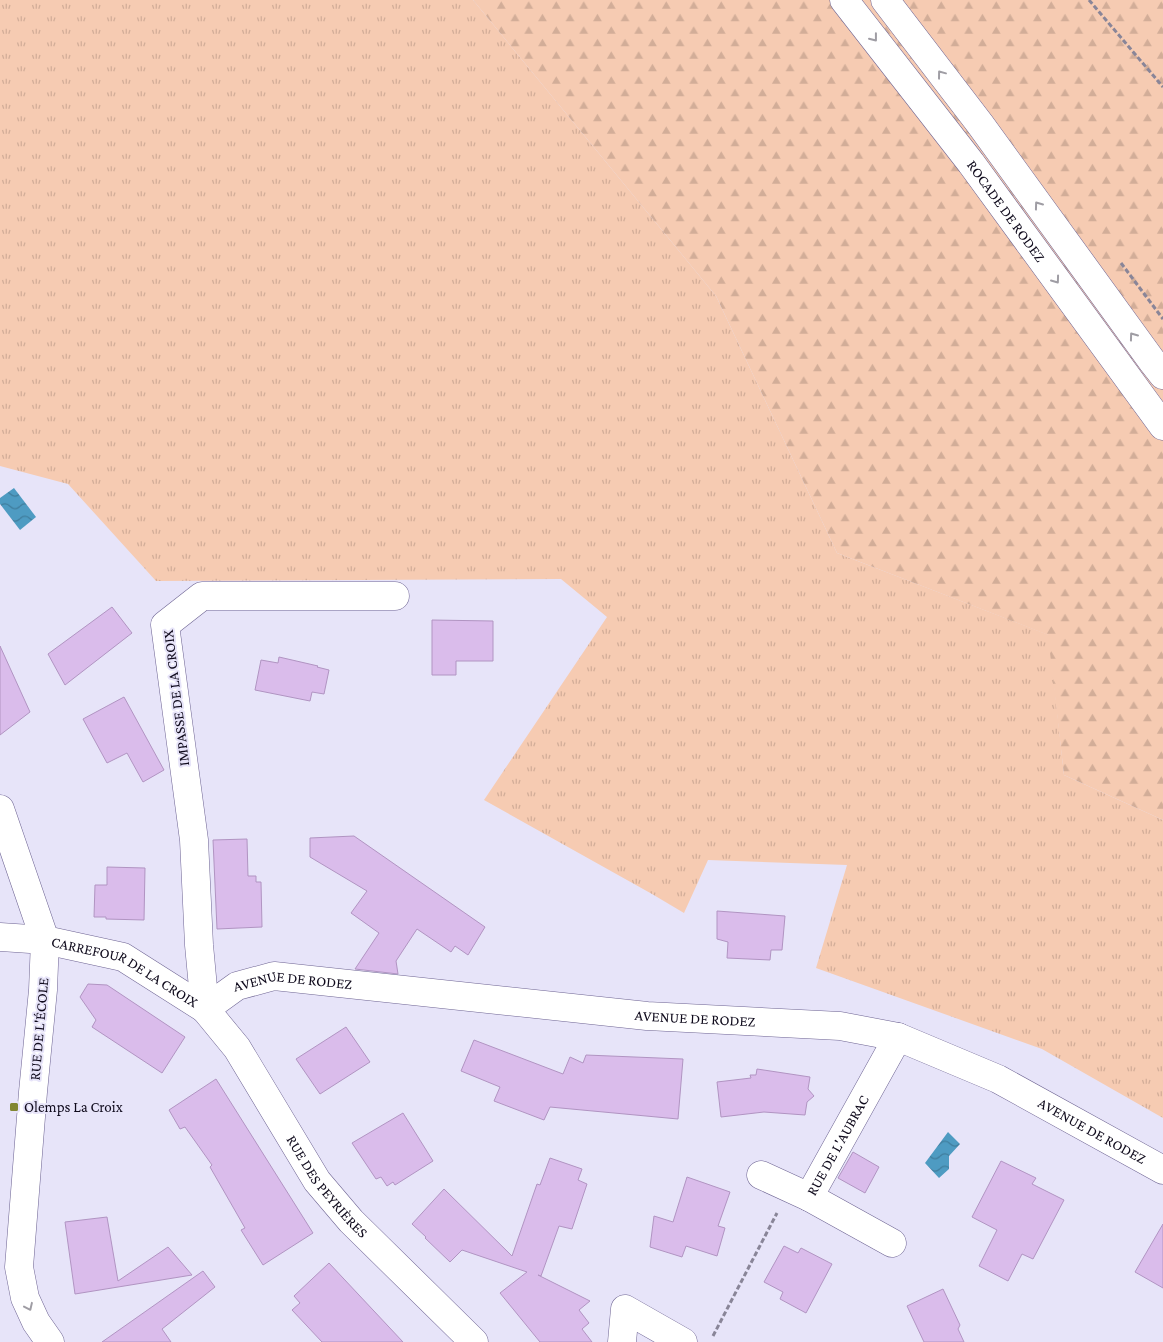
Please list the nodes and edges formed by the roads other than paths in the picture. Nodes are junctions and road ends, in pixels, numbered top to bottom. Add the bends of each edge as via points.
1 (844, 0) edge
2 (885, 0) edge
3 (1163, 375) edge
4 (1163, 426) edge
5 (395, 596) dead end
6 (0, 809) edge
7 (0, 937) edge
8 (45, 940) junction
9 (204, 1008) junction
10 (898, 1037) junction
11 (1163, 1170) edge
12 (760, 1175) dead end
13 (809, 1197) junction
14 (892, 1242) dead end
15 (10, 1264) edge
16 (50, 1342) edge
17 (474, 1342) edge
18 (622, 1342) edge
19 (684, 1342) edge

1 -> 4 main road, ROCADE DE RODEZ via 971,164
3 -> 2 main road, ROCADE DE RODEZ
5 - 9 main road, IMPASSE DE LA CROIX via 202,596 165,625 194,840
6 - 8 main road, CARREFOUR DE LA CROIX
7 - 8 main road, CARREFOUR DE LA CROIX
8 - 9 main road, CARREFOUR DE LA CROIX via 123,957
8 - 15 main road, RUE DE L'ÉCOLE via 32,1102
9 - 10 main road, AVENUE DE RODEZ via 237,986 274,976 647,1016 840,1026
9 - 17 main road, RUE DES PEYRIÈRES via 237,1048 317,1181 350,1221
10 - 11 main road, AVENUE DE RODEZ via 998,1079
10 - 13 main road, RUE DE L'AUBRAC
12 - 13 main road
13 - 14 main road, RUE DE L'AUBRAC
15 -> 16 main road, RUE DE L'ÉCOLE via 36,1322
18 - 19 main road via 626,1309

